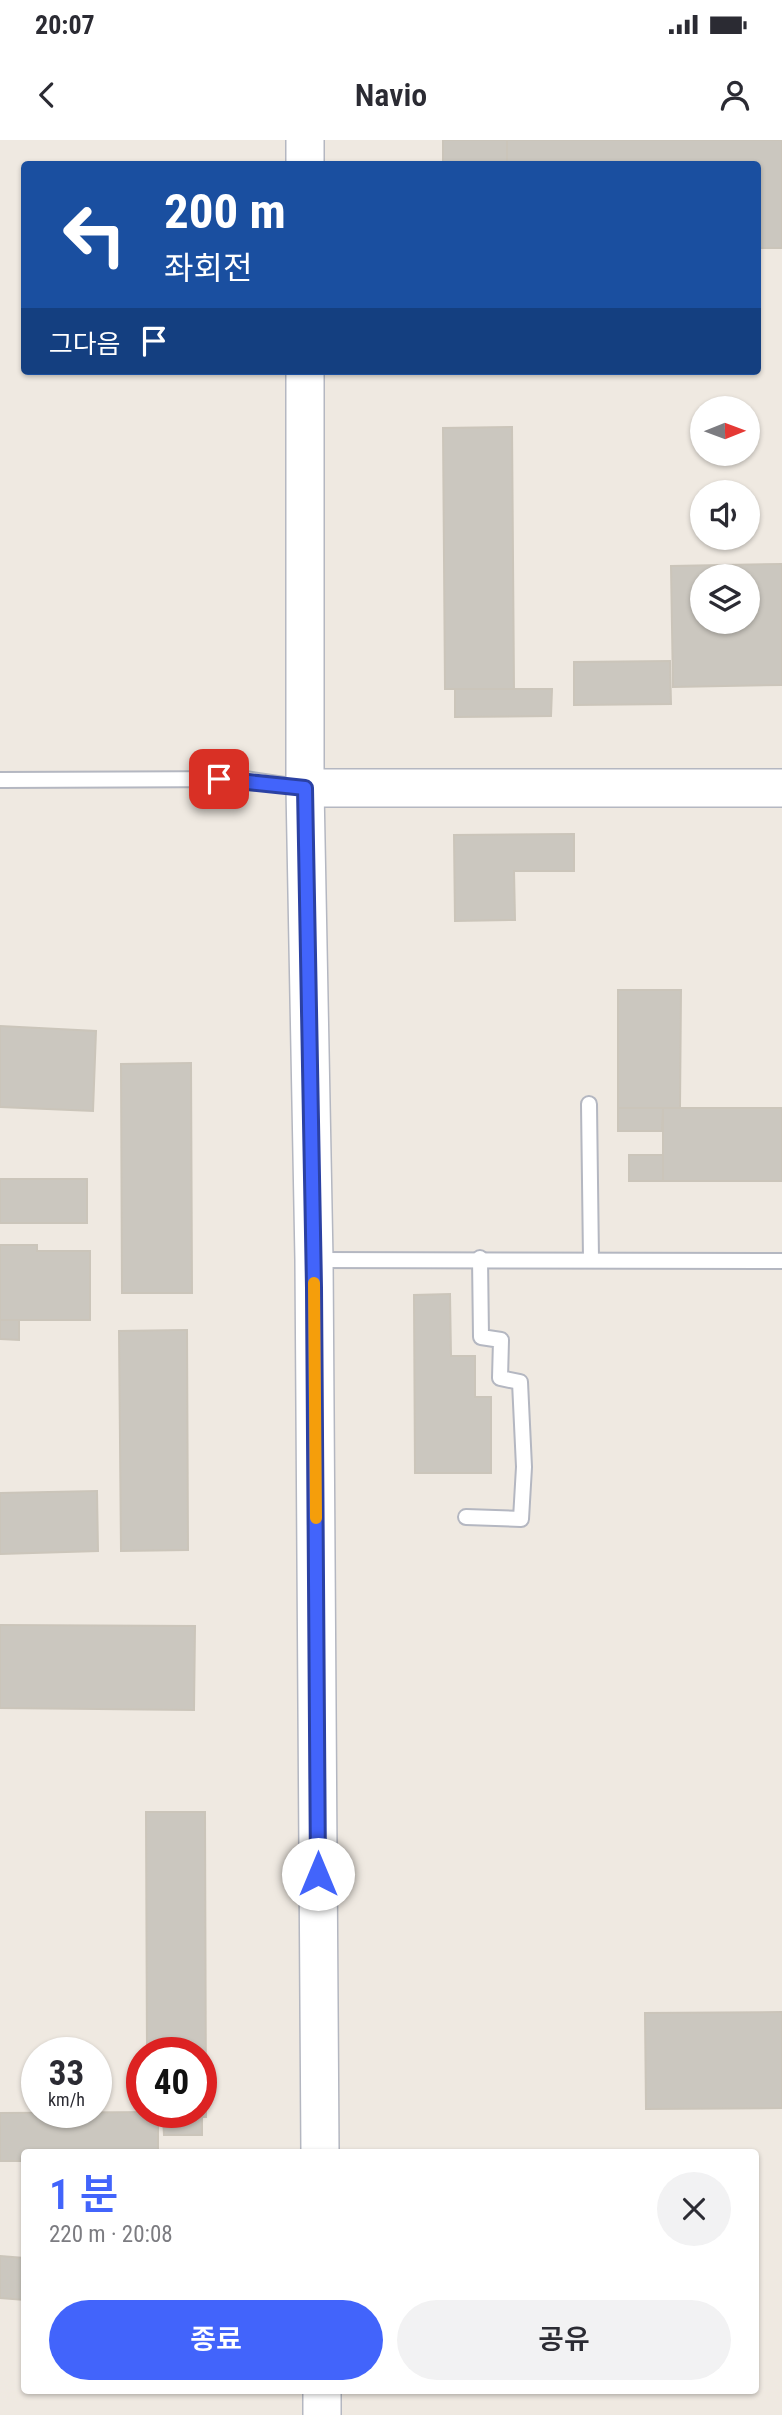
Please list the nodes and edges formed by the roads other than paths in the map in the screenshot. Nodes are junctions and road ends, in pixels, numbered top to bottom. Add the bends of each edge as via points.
1 (304, 140) edge
2 (304, 161) edge
3 (305, 375) edge
4 (0, 780) edge
5 (305, 788) junction
6 (782, 788) edge
7 (589, 1104) dead end
8 (480, 1258) junction
9 (591, 1259) junction
10 (314, 1260) junction
11 (782, 1261) edge
12 (466, 1517) dead end
13 (320, 2149) edge
14 (322, 2394) edge
15 (322, 2415) edge

1 - 2 street
3 - 5 street
4 - 5 lane via 245,779
5 - 6 street
5 - 10 street
7 - 9 lane
8 - 9 lane
8 - 10 lane
8 - 12 lane via 481,1337 501,1340 500,1378 520,1382 524,1467 521,1519
9 - 11 lane
10 - 13 street
14 - 15 street

